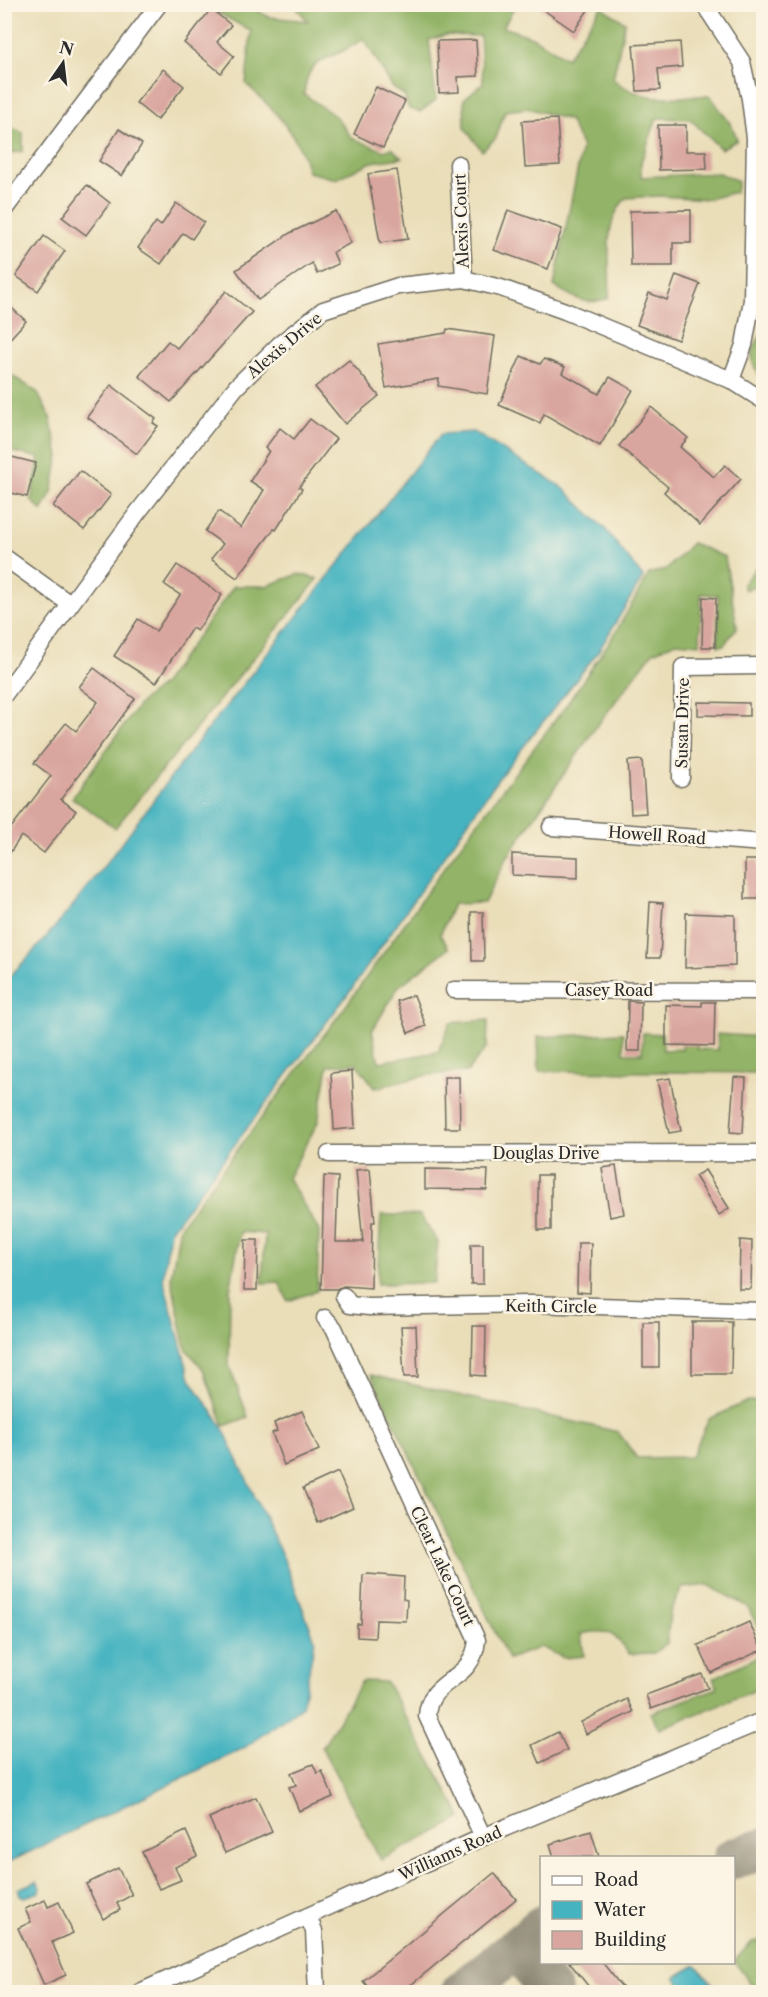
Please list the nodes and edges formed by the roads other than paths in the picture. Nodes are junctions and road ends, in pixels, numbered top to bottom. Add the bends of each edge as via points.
1 (159, 4) edge
2 (704, 4) edge
3 (458, 164) dead end
4 (4, 210) edge
5 (464, 279) junction
6 (730, 380) junction
7 (764, 401) edge
8 (4, 557) edge
9 (70, 604) junction
10 (764, 666) edge
11 (4, 695) edge
12 (681, 778) dead end
13 (551, 827) dead end
14 (764, 843) edge
15 (454, 990) dead end
16 (764, 991) edge
17 (764, 1153) edge
18 (329, 1154) dead end
19 (344, 1296) dead end
20 (764, 1311) edge
21 (325, 1318) dead end
22 (764, 1720) edge
23 (483, 1837) junction
24 (308, 1916) junction
25 (140, 1992) edge
26 (317, 1992) edge

1 - 4 street
2 - 6 street via 742,62 755,138 753,300 744,345
3 - 5 street, Alexis Court
5 - 6 street, Alexis Drive via 523,295
5 - 9 street, Alexis Drive via 398,286 323,310 280,344 236,387
6 - 7 street, Alexis Drive
8 - 9 street
9 - 11 street, Alexis Drive
10 - 12 street, Susan Drive via 683,668
13 - 14 street, Howell Road
15 - 16 street, Casey Road
17 - 18 street, Douglas Drive
19 - 20 street, Keith Circle via 350,1305 369,1308 530,1304
21 - 23 street, Clear Lake Court via 334,1328 477,1640 476,1656 467,1668 435,1692 428,1703 427,1716
22 - 23 street, Williams Road
23 - 24 street, Williams Road
24 - 25 street, Williams Road
24 - 26 street via 314,1931

